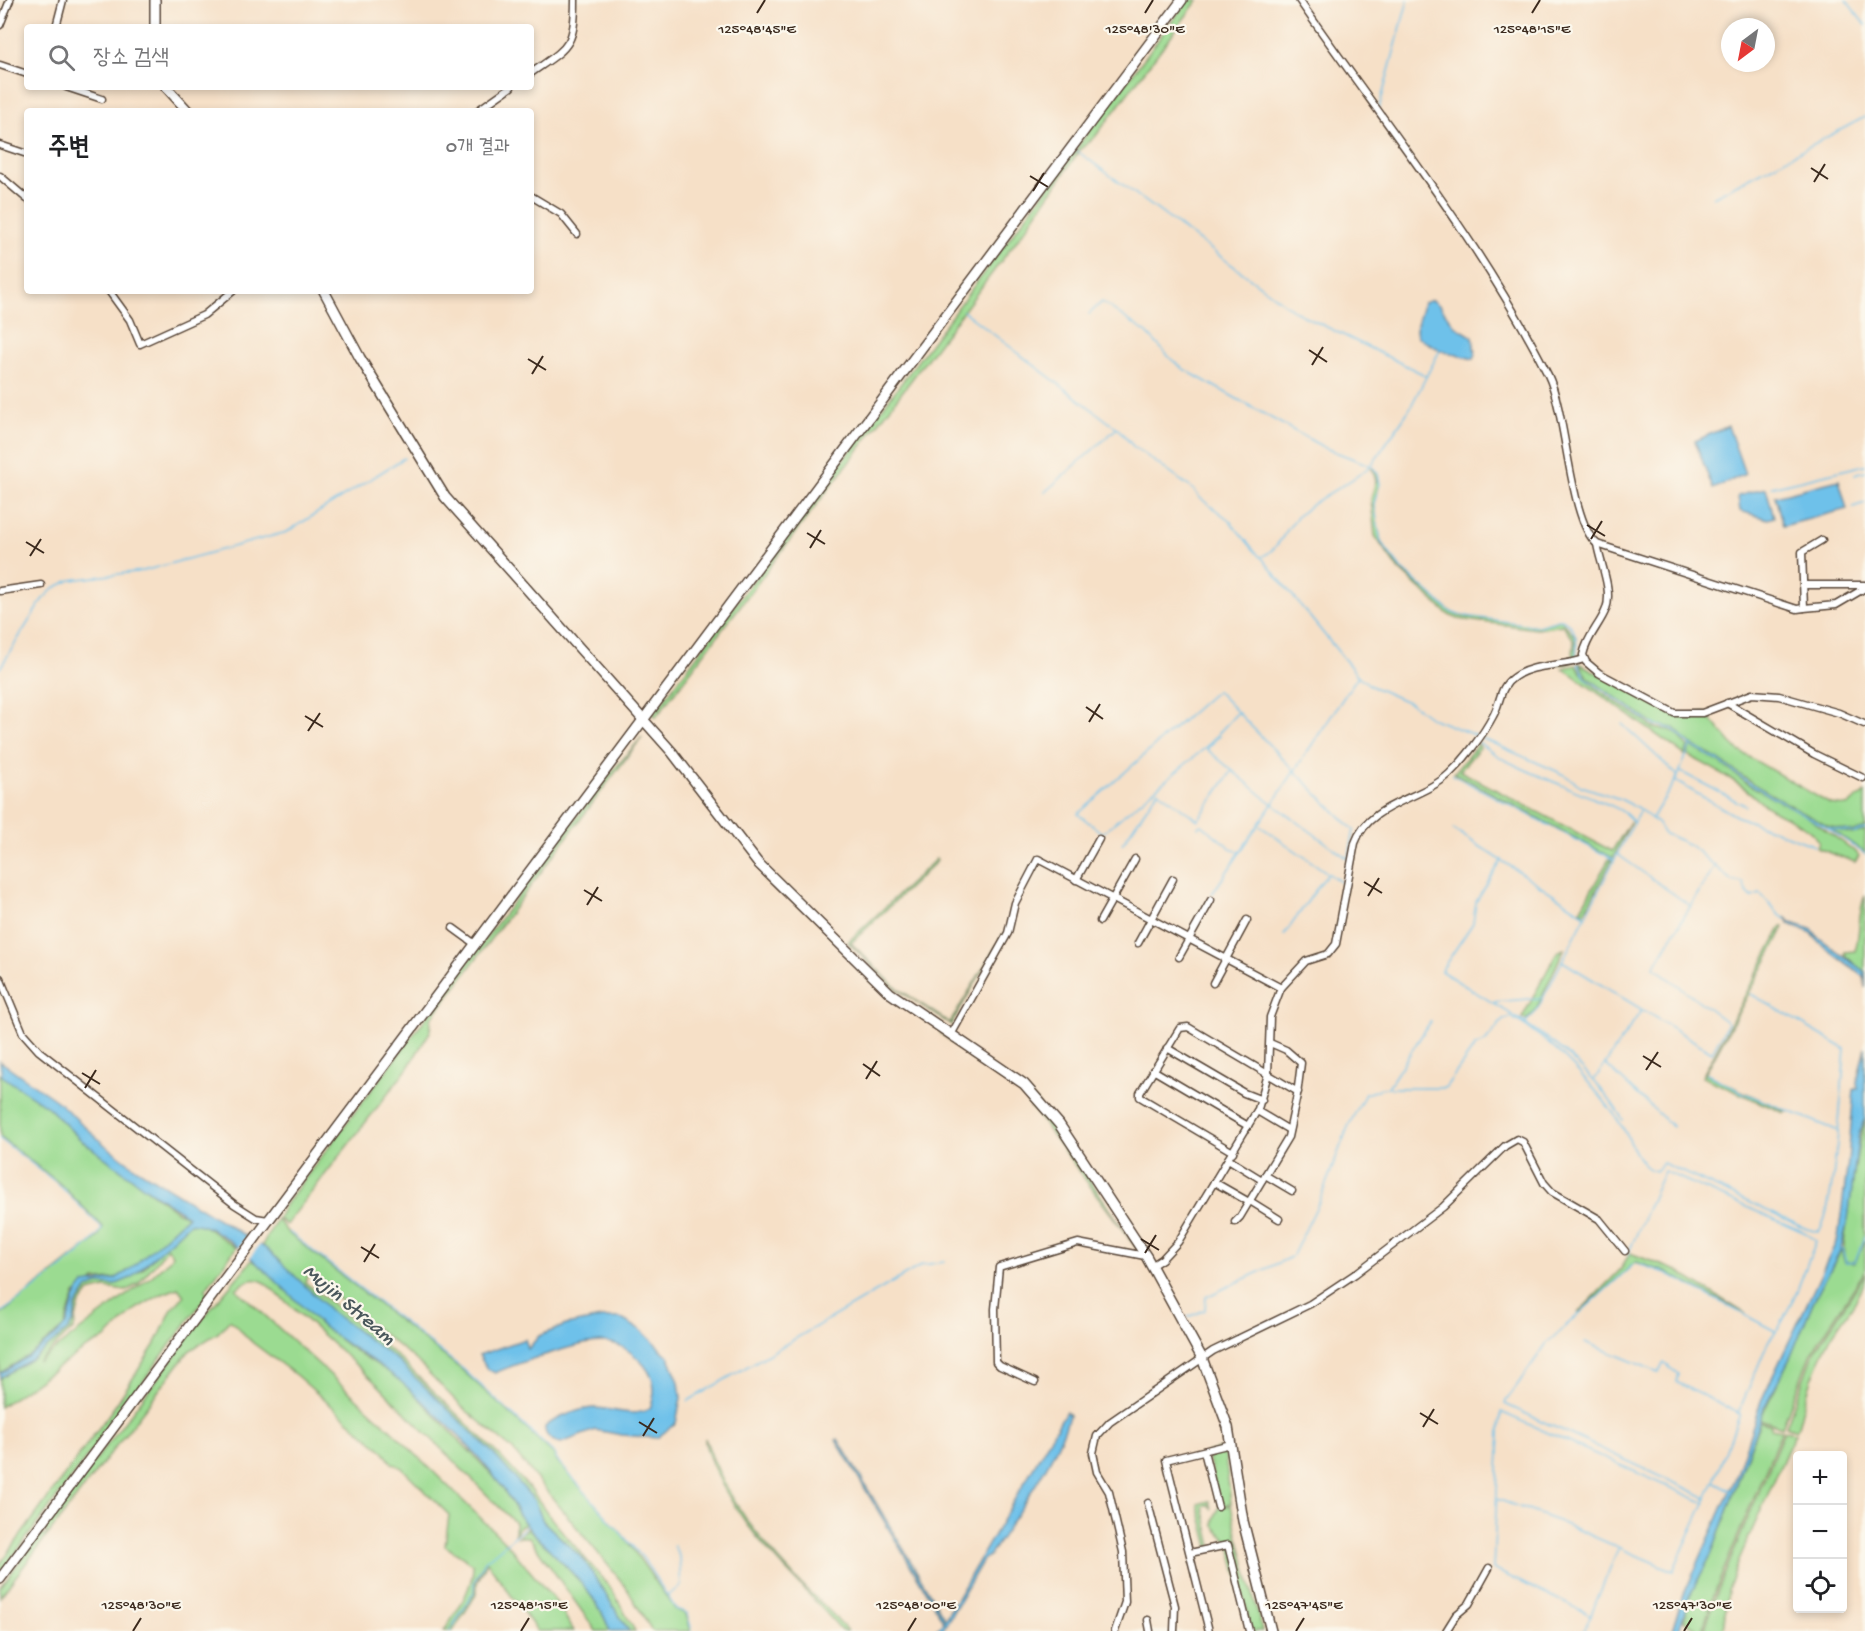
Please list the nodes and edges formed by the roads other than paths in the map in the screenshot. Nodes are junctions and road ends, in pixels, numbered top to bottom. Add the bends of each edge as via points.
1 (10, 0) edge
2 (63, 0) edge
3 (155, 0) edge
4 (575, 0) edge
5 (1182, 0) edge
6 (1299, 0) edge
7 (57, 24) edge
8 (155, 24) edge
9 (0, 25) edge
10 (0, 65) edge
11 (534, 71) edge
12 (24, 73) edge
13 (75, 90) edge
14 (169, 90) edge
15 (507, 90) edge
16 (102, 99) dead end
17 (185, 108) edge
18 (481, 108) edge
19 (0, 145) edge
20 (24, 153) edge
21 (0, 176) edge
22 (24, 196) edge
23 (534, 198) edge
24 (578, 234) dead end
25 (111, 294) edge
26 (229, 294) edge
27 (326, 294) edge
28 (1822, 540) dead end
29 (1597, 544) junction
30 (41, 585) dead end
31 (1803, 585) junction
32 (1865, 586) edge
33 (0, 591) edge
34 (1804, 608) junction
35 (1584, 659) junction
36 (1727, 703) junction
37 (642, 720) junction
38 (1864, 724) edge
39 (1863, 777) dead end
40 (1099, 840) dead end
41 (1135, 859) dead end
42 (1173, 879) dead end
43 (1076, 880) junction
44 (1112, 899) junction
45 (1211, 900) dead end
46 (1150, 919) junction
47 (1247, 920) dead end
48 (1100, 921) dead end
49 (453, 928) dead end
50 (1188, 939) junction
51 (1138, 943) dead end
52 (475, 944) junction
53 (1179, 957) dead end
54 (1226, 959) junction
55 (0, 978) edge
56 (1213, 983) dead end
57 (1281, 988) junction
58 (951, 1035) junction
59 (1270, 1043) junction
60 (1167, 1048) junction
61 (1153, 1070) junction
62 (1268, 1074) junction
63 (1298, 1092) junction
64 (1262, 1100) junction
65 (1257, 1111) junction
66 (1248, 1126) junction
67 (1289, 1130) junction
68 (1233, 1152) junction
69 (1228, 1159) junction
70 (1264, 1178) junction
71 (1214, 1182) junction
72 (1292, 1191) dead end
73 (1249, 1202) junction
74 (1279, 1218) dead end
75 (1235, 1222) dead end
76 (265, 1224) junction
77 (1625, 1251) dead end
78 (1146, 1256) junction
79 (1151, 1266) junction
80 (1202, 1358) junction
81 (1035, 1382) dead end
82 (1231, 1444) junction
83 (1204, 1451) junction
84 (1148, 1503) dead end
85 (1218, 1507) dead end
86 (1190, 1553) junction
87 (1489, 1568) dead end
88 (0, 1579) edge
89 (1148, 1620) dead end
90 (1115, 1631) edge
91 (1150, 1631) edge
92 (1174, 1631) edge
93 (1209, 1631) edge
94 (1249, 1631) edge
95 (1271, 1631) edge
96 (1446, 1631) edge

1 - 9 street
2 - 7 street
3 - 8 main road
4 - 11 street via 571,42
5 - 37 main road
6 - 29 street via 1475,248 1541,362 1553,387 1580,510
10 - 12 street
13 - 16 street
14 - 17 main road
15 - 18 street
19 - 20 street
21 - 22 street
23 - 24 street via 561,214
25 - 26 street via 130,320 140,344 204,315
27 - 37 main road via 360,358 446,497
28 - 31 street via 1802,552
29 - 34 street via 1794,609
29 - 35 street via 1608,600 1589,638
30 - 33 street
31 - 32 street
31 - 34 street
32 - 34 street via 1836,605
35 - 36 street via 1599,673 1674,713 1696,714
35 - 57 street via 1516,676 1504,686 1494,715 1446,777 1390,806 1360,832 1354,843 1336,944 1328,954 1306,961
36 - 38 street via 1752,694 1779,696
36 - 39 street via 1814,754
37 - 52 main road
37 - 58 main road via 672,752 756,862 890,993
40 - 43 street
41 - 44 street
42 - 46 street
43 - 44 street
43 - 58 street via 1038,859 1015,903 1008,933
44 - 46 street
44 - 48 street
45 - 50 street
46 - 50 street
46 - 51 street
47 - 54 street
49 - 52 street
50 - 53 street
50 - 54 street
52 - 76 main road
54 - 56 street
54 - 57 street
55 - 76 street via 23,1033 39,1051
57 - 59 street via 1270,1017
58 - 78 main road via 1035,1094
59 - 62 street
59 - 63 street via 1301,1063
60 - 61 street
60 - 62 street via 1180,1028 1188,1027
60 - 64 street
61 - 66 street
61 - 68 street via 1141,1097
62 - 63 street
62 - 64 street
63 - 67 street
64 - 65 street
65 - 66 street
65 - 67 street
66 - 68 street
67 - 70 street
68 - 69 street
69 - 70 street
69 - 71 street
70 - 72 street
70 - 73 street
71 - 73 street
71 - 79 street via 1178,1242
73 - 74 street
73 - 75 street
76 - 88 main road
77 - 80 street via 1599,1220 1544,1184 1523,1142 1517,1139 1504,1146 1436,1213 1322,1298
78 - 79 main road
78 - 81 street via 1078,1243 999,1267 996,1362
79 - 80 main road
80 - 82 main road
80 - 90 street via 1110,1422 1093,1443 1097,1472 1109,1492 1125,1567 1125,1602
82 - 83 street
82 - 95 main road via 1243,1521
83 - 85 street
83 - 86 street via 1166,1460
84 - 92 street via 1175,1606
86 - 93 street
86 - 94 street via 1228,1545
87 - 96 street via 1469,1604
89 - 91 street

